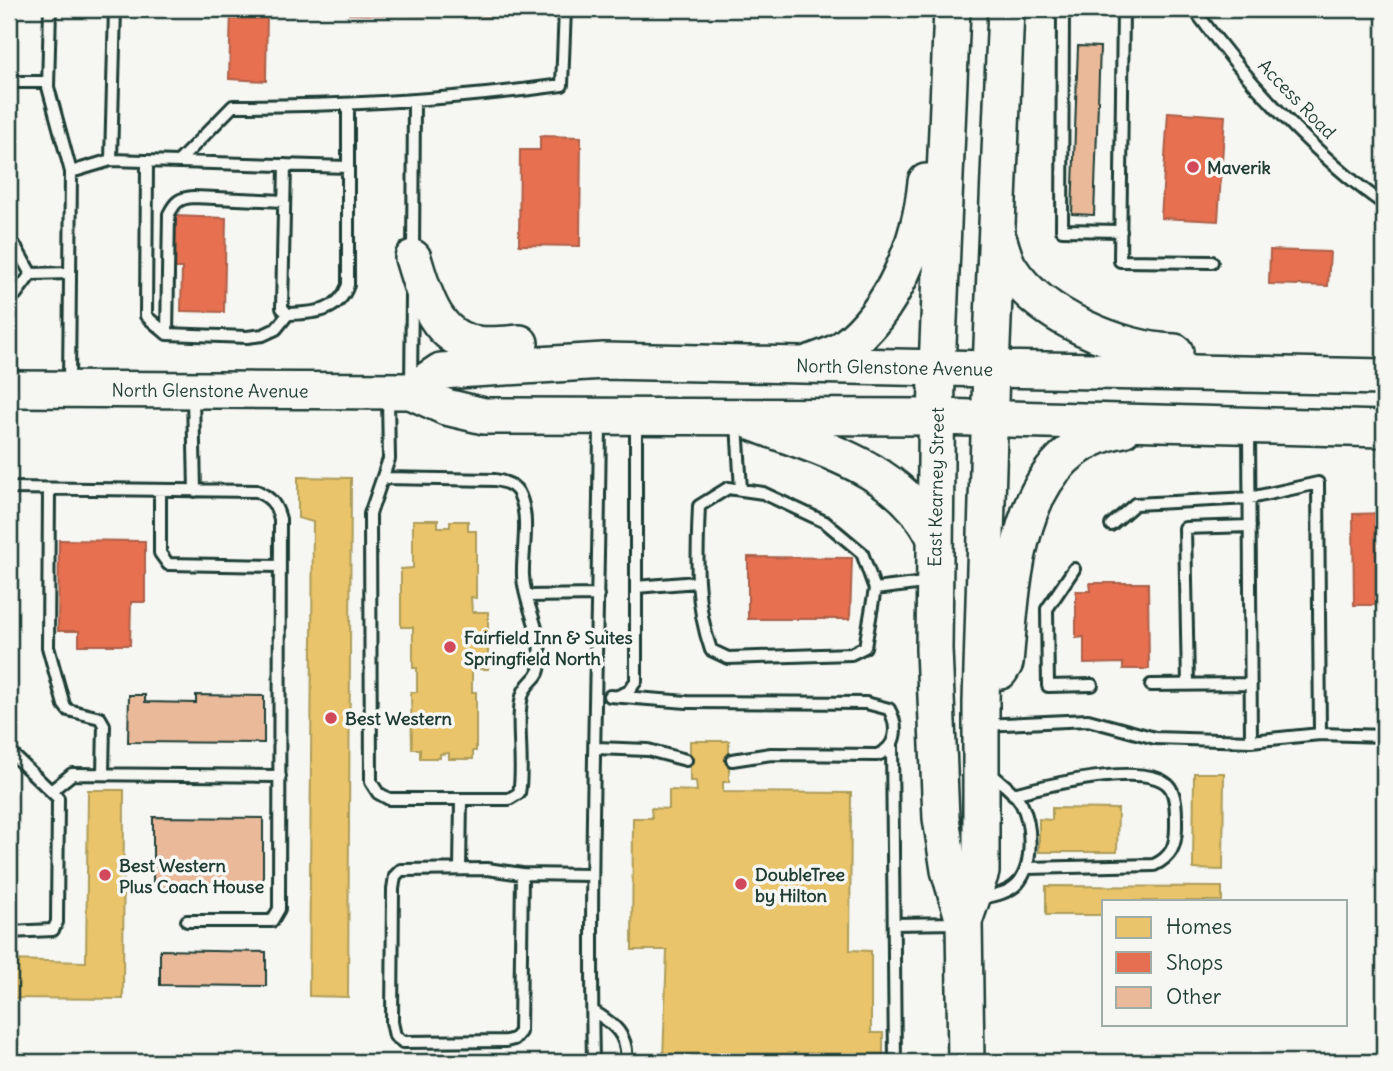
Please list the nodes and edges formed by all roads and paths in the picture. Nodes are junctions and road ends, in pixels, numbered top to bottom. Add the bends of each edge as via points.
1 (50, 9) edge
2 (115, 9) edge
3 (565, 9) edge
4 (932, 9) edge
5 (952, 9) edge
6 (1006, 9) edge
7 (1123, 9) edge
8 (1194, 9) edge
9 (9, 82) edge
10 (48, 82) junction
11 (414, 102) junction
12 (348, 106) junction
13 (111, 160) junction
14 (148, 161) junction
15 (178, 162) junction
16 (285, 165) junction
17 (348, 167) junction
18 (71, 172) junction
19 (284, 201) junction
20 (1384, 204) edge
21 (1121, 231) junction
22 (997, 235) junction
23 (9, 244) edge
24 (412, 258) junction
25 (1212, 262) dead end
26 (71, 273) junction
27 (31, 274) junction
28 (9, 299) edge
29 (288, 314) junction
30 (167, 334) junction
31 (1384, 357) edge
32 (666, 362) junction
33 (803, 365) junction
34 (937, 368) junction
35 (990, 368) junction
36 (1384, 377) edge
37 (69, 388) junction
38 (9, 389) edge
39 (193, 389) junction
40 (400, 391) junction
41 (600, 416) junction
42 (636, 416) junction
43 (736, 416) junction
44 (937, 417) junction
45 (990, 418) junction
46 (1150, 424) junction
47 (1249, 427) junction
48 (1384, 429) edge
49 (384, 478) junction
50 (9, 488) edge
51 (50, 490) junction
52 (740, 490) junction
53 (160, 491) junction
54 (195, 491) junction
55 (1250, 499) junction
56 (1111, 525) dead end
57 (1250, 526) junction
58 (934, 536) junction
59 (280, 566) junction
60 (1074, 569) dead end
61 (697, 582) junction
62 (934, 582) junction
63 (636, 587) junction
64 (875, 589) junction
65 (598, 595) junction
66 (527, 596) junction
67 (598, 681) junction
68 (1188, 684) junction
69 (1251, 684) junction
70 (1092, 685) dead end
71 (1151, 685) dead end
72 (610, 696) junction
73 (981, 714) junction
74 (1320, 734) junction
75 (1384, 736) edge
76 (1251, 741) junction
77 (892, 744) junction
78 (596, 748) junction
79 (9, 751) edge
80 (686, 760) dead end
81 (732, 761) dead end
82 (981, 766) junction
83 (103, 774) junction
84 (280, 776) junction
85 (51, 791) junction
86 (1013, 794) junction
87 (461, 800) junction
88 (1027, 868) junction
89 (460, 869) junction
90 (522, 874) junction
91 (592, 875) junction
92 (967, 915) junction
93 (187, 921) dead end
94 (894, 924) junction
95 (9, 932) edge
96 (593, 1011) junction
97 (593, 1062) edge
98 (626, 1062) edge
99 (895, 1062) edge
100 (966, 1062) edge

1 - 10 lane
2 - 13 lane
3 - 11 lane via 562,85
4 - 33 main road via 925,187 918,233 889,294 858,336 843,349
5 - 34 main road, East Kearney Street
6 - 22 main road, East Kearney Street
7 - 21 lane
7 - 21 lane via 1063,9 1062,230
8 - 20 lane, Access Road via 1265,96 1363,190
9 - 10 lane
10 - 18 lane
11 - 12 lane
11 - 24 lane
12 - 15 lane via 233,106
12 - 17 lane
13 - 14 lane
13 - 18 lane
14 - 15 lane
14 - 30 lane via 146,316
15 - 16 lane
16 - 17 lane
16 - 19 lane
17 - 29 lane via 348,285 343,299 320,313
18 - 26 lane
19 - 29 lane via 282,308
19 - 30 lane via 193,197 181,198 174,205 169,214
21 - 25 lane via 1120,261
22 - 31 main road via 1008,267 1026,289 1066,318 1134,349
22 - 35 main road, East Kearney Street
23 - 27 lane via 15,246
24 - 32 main road via 430,309 461,340 578,345
24 - 40 lane
26 - 27 lane
26 - 37 lane
27 - 28 lane
29 - 30 lane via 276,329 263,335
32 - 33 main road, North Glenstone Avenue
32 - 40 main road, North Glenstone Avenue via 441,371
33 - 34 main road, North Glenstone Avenue
34 - 35 main road, North Glenstone Avenue
34 - 44 main road, East Kearney Street
35 - 36 main road, North Glenstone Avenue
35 - 45 main road, East Kearney Street
37 - 38 main road, North Glenstone Avenue
37 - 39 main road, North Glenstone Avenue
39 - 40 main road, North Glenstone Avenue
39 - 54 lane
40 - 41 main road, North Glenstone Avenue via 484,416
40 - 49 lane
41 - 42 main road, North Glenstone Avenue
41 - 65 lane
42 - 43 main road, North Glenstone Avenue
42 - 63 lane
43 - 44 main road, North Glenstone Avenue
43 - 52 lane
43 - 58 main road via 871,470 916,505
44 - 45 main road, North Glenstone Avenue
44 - 58 main road, East Kearney Street
45 - 46 main road, North Glenstone Avenue
45 - 73 main road, East Kearney Street
46 - 47 main road, North Glenstone Avenue
46 - 73 main road via 1084,441 1043,486 1016,552 1005,663
47 - 48 main road, North Glenstone Avenue
47 - 55 lane
49 - 66 lane via 510,483 520,493 523,507
49 - 87 lane via 370,514 371,782 389,799
50 - 51 lane
51 - 53 lane
51 - 83 lane via 48,647 64,705 100,718 104,725
52 - 61 lane via 729,488 699,506
52 - 64 lane via 763,493 825,522 862,553
53 - 54 lane
53 - 59 lane via 160,553 168,564
54 - 59 lane via 257,491 270,497 280,519
55 - 56 lane via 1135,504
55 - 57 lane
55 - 74 lane via 1318,483
57 - 68 lane via 1185,528
57 - 69 lane
58 - 62 main road, East Kearney Street
59 - 84 lane
60 - 70 lane via 1047,609 1048,686
61 - 63 lane
61 - 64 lane via 711,650 728,658 851,654 865,647
62 - 64 lane
62 - 92 main road, East Kearney Street via 940,818 948,870
63 - 72 lane via 636,681 622,696
65 - 66 lane
65 - 67 lane
66 - 87 lane via 540,636 540,659 539,674 524,691 521,707 519,793 498,801
67 - 72 lane
67 - 78 lane
68 - 69 lane
68 - 71 lane
69 - 76 lane
72 - 77 lane via 881,705 894,719
73 - 76 lane via 1088,720 1155,738
73 - 82 main road, East Kearney Street
74 - 75 lane
74 - 76 lane
77 - 81 lane via 877,755 771,754
77 - 94 lane
78 - 80 lane via 648,750
78 - 91 lane
79 - 85 lane
82 - 86 lane
82 - 92 main road, East Kearney Street via 981,872
83 - 84 lane
83 - 85 lane via 72,774
84 - 93 lane via 279,909 272,921
85 - 95 lane via 58,798 57,922 53,930
86 - 88 lane via 1028,824
86 - 88 lane via 1129,774 1157,778 1169,785 1175,799 1174,847 1167,859 1154,866
87 - 89 lane
88 - 92 lane via 1018,883
89 - 90 lane
89 - 90 lane via 414,868 395,876 392,1021 395,1036 402,1042 506,1041 520,1032
90 - 91 lane
91 - 96 lane
92 - 94 lane
92 - 100 main road, East Kearney Street
94 - 99 lane
96 - 97 lane
96 - 98 lane via 618,1028 625,1040

